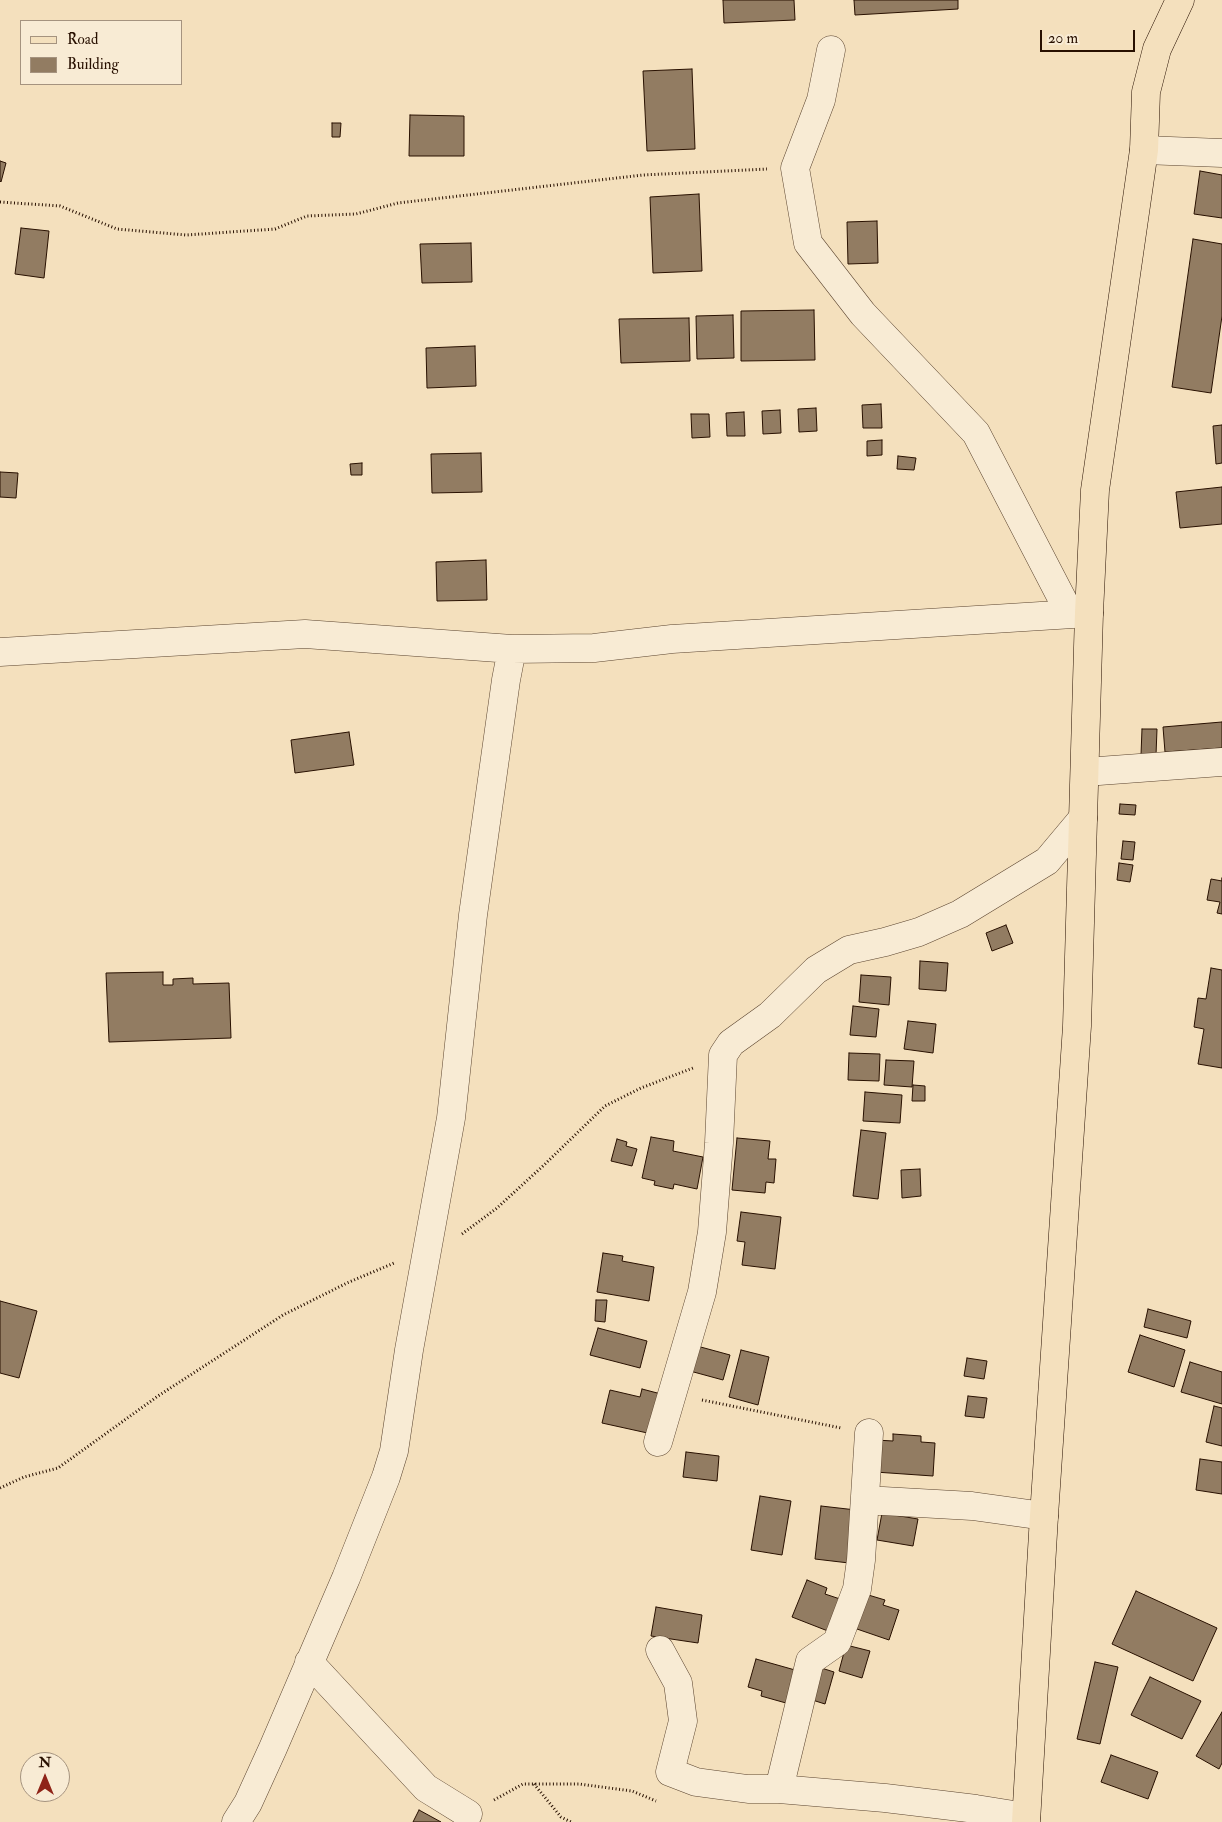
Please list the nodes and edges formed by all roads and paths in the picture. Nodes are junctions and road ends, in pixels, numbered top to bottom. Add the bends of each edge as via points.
1 (1180, 0) edge
2 (831, 50) dead end
3 (1144, 150) junction
4 (1222, 153) edge
5 (795, 168) junction
6 (0, 202) edge
7 (1080, 614) junction
8 (512, 649) junction
9 (0, 652) edge
10 (1222, 762) edge
11 (1085, 772) junction
12 (1083, 818) junction
13 (724, 1055) junction
14 (428, 1251) junction
15 (672, 1394) junction
16 (868, 1433) joint
17 (658, 1442) dead end
18 (0, 1488) edge
19 (865, 1500) junction
20 (1044, 1516) junction
21 (660, 1650) dead end
22 (309, 1662) junction
23 (696, 1782) junction
24 (534, 1784) junction
25 (779, 1789) junction
26 (468, 1814) joint
27 (1026, 1819) edge
28 (236, 1822) edge
29 (571, 1822) edge

1 - 3 main road via 1157,49 1146,92
2 - 5 street via 820,100
3 - 4 street
3 - 7 main road
5 - 6 path via 644,175 398,203 356,214 307,216 275,229 186,235 117,229 60,206
5 - 7 street via 808,243 863,314 976,434
7 - 8 street via 672,639 594,648
7 - 11 main road
8 - 9 street via 305,634
8 - 14 street via 473,915 452,1118
10 - 11 street
11 - 12 main road
12 - 13 street via 1047,861 960,914 911,934 849,950 816,970 770,1015 731,1043
12 - 20 main road via 1076,1026
13 - 14 path via 605,1106 497,1208 455,1239
13 - 15 street via 712,1232 702,1292
14 - 18 path via 390,1264 283,1315 158,1396 58,1468 24,1477
14 - 22 street via 394,1451 346,1578
15 - 16 path
15 - 17 street
16 - 19 street
19 - 20 street via 972,1506
19 - 25 street via 857,1589 837,1642 810,1661
20 - 27 main road
21 - 23 street via 678,1683 683,1721 670,1772
22 - 26 street via 426,1788
22 - 28 street via 248,1804
23 - 24 path via 671,1807 632,1791 580,1784
23 - 25 street via 748,1789
24 - 26 path via 523,1784
24 - 29 path via 561,1817
25 - 27 street via 976,1809

